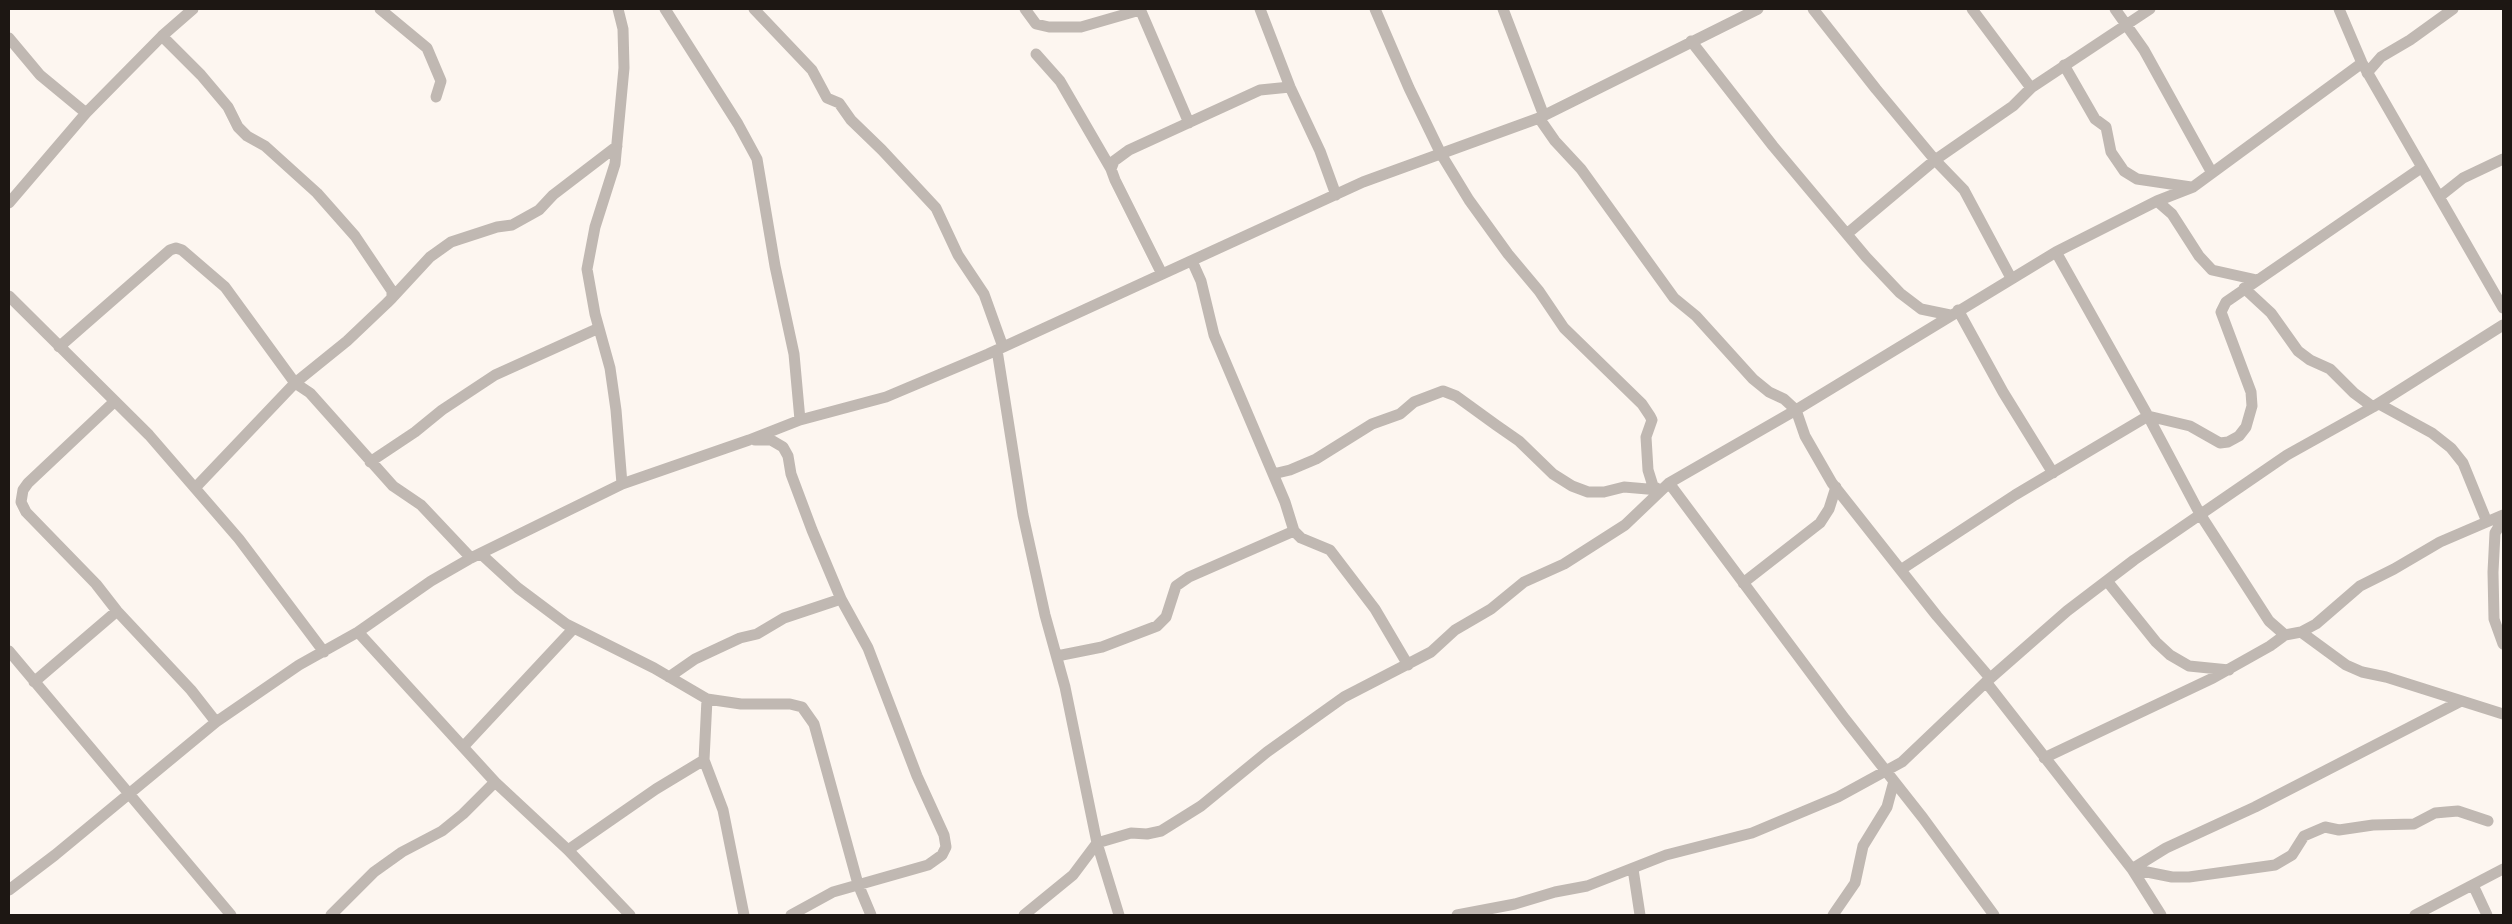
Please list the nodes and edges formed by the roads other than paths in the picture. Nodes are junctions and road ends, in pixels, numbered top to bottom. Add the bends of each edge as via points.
1 (193, 9) edge
2 (380, 9) edge
3 (618, 9) edge
4 (665, 9) edge
5 (754, 9) edge
6 (1025, 9) edge
7 (1140, 9) edge
8 (1260, 9) edge
9 (1375, 9) edge
10 (1503, 9) edge
11 (1758, 9) edge
12 (1813, 9) edge
13 (1972, 9) edge
14 (2115, 9) edge
15 (2150, 9) edge
16 (2339, 9) edge
17 (2453, 9) edge
18 (2126, 23) junction
19 (162, 36) junction
20 (9, 38) edge
21 (1691, 41) junction
22 (1036, 54) dead end
23 (2064, 65) junction
24 (2364, 68) junction
25 (1290, 87) junction
26 (2031, 88) junction
27 (436, 97) dead end
28 (86, 113) junction
29 (1542, 117) junction
30 (1189, 122) junction
31 (617, 146) junction
32 (1441, 154) junction
33 (2503, 159) edge
34 (1935, 160) junction
35 (2422, 168) junction
36 (1111, 169) junction
37 (2212, 174) junction
38 (2193, 187) junction
39 (1336, 195) junction
40 (2439, 197) junction
41 (2157, 201) junction
42 (9, 203) edge
43 (1848, 233) junction
44 (2056, 252) junction
45 (1192, 261) junction
46 (1162, 274) junction
47 (2011, 278) junction
48 (2257, 280) junction
49 (2244, 288) junction
50 (9, 296) edge
51 (392, 298) junction
52 (2503, 308) edge
53 (1954, 312) junction
54 (2503, 325) edge
55 (599, 328) junction
56 (59, 347) junction
57 (1000, 348) junction
58 (295, 383) junction
59 (115, 401) junction
60 (2376, 405) junction
61 (1796, 410) junction
62 (2148, 416) junction
63 (800, 420) junction
64 (749, 440) junction
65 (370, 462) junction
66 (2053, 473) junction
67 (1274, 474) junction
68 (1669, 482) junction
69 (622, 484) junction
70 (1836, 487) junction
71 (195, 488) junction
72 (1660, 490) junction
73 (21, 502) junction
74 (9, 503) edge
75 (2200, 514) junction
76 (2503, 515) edge
77 (2503, 520) edge
78 (2487, 522) junction
79 (1294, 530) junction
80 (476, 556) junction
81 (1902, 569) junction
82 (2107, 581) junction
83 (1743, 583) junction
84 (841, 599) junction
85 (118, 611) junction
86 (574, 628) junction
87 (358, 632) junction
88 (2301, 632) junction
89 (2285, 635) junction
90 (2503, 644) edge
91 (9, 651) edge
92 (324, 652) junction
93 (1057, 656) junction
94 (1408, 665) junction
95 (2229, 670) junction
96 (669, 677) junction
97 (1988, 680) junction
98 (34, 682) junction
99 (707, 699) junction
100 (2461, 701) junction
101 (2503, 714) edge
102 (216, 722) junction
103 (463, 747) junction
104 (2044, 758) junction
105 (704, 760) junction
106 (1885, 771) junction
107 (1894, 781) junction
108 (495, 782) junction
109 (129, 793) junction
110 (2488, 822) dead end
111 (1096, 843) junction
112 (568, 850) junction
113 (1632, 869) junction
114 (2132, 869) junction
115 (2503, 869) edge
116 (858, 884) junction
117 (2473, 885) junction
118 (9, 890) edge
119 (1475, 914) edge
120 (231, 915) edge
121 (331, 915) edge
122 (630, 915) edge
123 (744, 915) edge
124 (791, 915) edge
125 (871, 915) edge
126 (1024, 915) edge
127 (1119, 915) edge
128 (1457, 915) edge
129 (1640, 915) edge
130 (1833, 915) edge
131 (1994, 915) edge
132 (2161, 915) edge
133 (2415, 915) edge
134 (2488, 915) edge

1 - 19 street
2 - 27 street via 427,48 441,81
3 - 31 street via 623,29 624,68
4 - 63 street via 757,159 794,354
5 - 57 street via 812,70 826,98 839,103 851,120 936,208 958,255 984,294
6 - 7 street via 1036,24 1050,27 1081,26
7 - 30 street
8 - 25 street
9 - 32 street
10 - 29 street
11 - 21 street
12 - 34 street
13 - 26 street
14 - 18 street
15 - 18 street
16 - 24 street
17 - 24 street
18 - 23 street
18 - 37 street
19 - 28 street
19 - 51 street via 222,100 238,127 265,146 317,193 355,236 392,291
20 - 28 street via 40,75
21 - 29 street
21 - 43 street
22 - 36 street via 1060,81
23 - 26 street
23 - 38 street via 2095,119 2106,127 2110,152 2124,171 2137,179
24 - 35 street
24 - 37 street
25 - 30 street via 1260,90
25 - 39 street via 1320,151
26 - 34 street via 2013,106
28 - 42 street
29 - 32 street
29 - 61 street via 1555,141 1582,169 1674,298 1696,316 1753,379
30 - 36 street via 1129,150 1114,161
31 - 51 street via 539,210 512,225 497,226 451,242 430,257
31 - 55 street via 610,184 600,208 588,257 588,281
32 - 39 street
32 - 72 street via 1469,200 1564,328 1646,410 1652,420 1646,437 1648,470 1654,486
33 - 40 street via 2463,178
34 - 43 street
34 - 47 street via 1964,190
35 - 40 street
35 - 48 street
36 - 46 street
37 - 38 street
38 - 41 street
39 - 45 street
40 - 52 street
41 - 44 street
41 - 48 street via 2172,214 2212,270
43 - 53 street via 1900,293 1921,309
44 - 47 street
44 - 62 street
45 - 46 street
45 - 67 street via 1201,282 1214,335
46 - 57 street
47 - 53 street
48 - 49 street
49 - 60 street via 2272,313 2298,350 2330,369 2354,393
49 - 62 street via 2226,302 2221,312 2251,392 2252,406 2246,427 2239,436 2220,443 2190,426
50 - 56 street
51 - 58 street via 347,341
53 - 61 street
53 - 66 street
54 - 60 street
55 - 65 street via 495,376
55 - 69 street via 610,368
56 - 58 street via 176,248 225,288
56 - 59 street
57 - 63 street via 886,397
57 - 93 street via 1023,515
58 - 65 street via 310,393
58 - 71 street
59 - 71 street
59 - 73 street via 28,482
60 - 75 street via 2287,455
60 - 78 street via 2432,433 2451,448 2463,463
61 - 68 street
61 - 70 street via 1805,436
62 - 66 street
62 - 75 street
63 - 64 street
64 - 69 street
64 - 84 street via 771,440 783,447 806,515
65 - 80 street via 393,486 422,506
66 - 81 street
67 - 72 street via 1316,459 1372,424 1400,414 1414,402 1443,391 1456,396 1496,424 1553,474 1572,486 1588,492 1624,487
67 - 79 street
68 - 72 street
68 - 83 street
69 - 80 street
70 - 81 street
70 - 83 street via 1820,524
71 - 92 street via 239,539
72 - 94 street via 1625,525 1564,564 1524,582 1491,609 1455,630 1431,652
73 - 74 street
73 - 85 street via 26,512 73,558
75 - 82 street
75 - 89 street via 2269,621
76 - 78 street
77 - 90 street via 2495,534 2493,572 2494,619
78 - 88 street via 2440,542 2360,586 2316,624
79 - 93 street via 1189,577 1176,586 1166,617 1157,626 1102,647
79 - 94 street via 1301,538 1330,550 1375,609
80 - 86 street
80 - 87 street via 430,581
81 - 97 street
82 - 95 street via 2170,655 2190,666
82 - 97 street via 2067,611
83 - 106 street
84 - 96 street via 784,618 757,634 740,638 695,659
84 - 116 street via 868,648 917,776 944,835 946,848 928,865
85 - 98 street
85 - 102 street
86 - 96 street
86 - 103 street
87 - 92 street
87 - 103 street
88 - 89 street
88 - 100 street via 2346,665 2362,672
89 - 95 street
91 - 98 street
92 - 102 street via 299,665
93 - 111 street via 1086,780
94 - 111 street via 1344,697 1267,752 1201,806 1161,831 1131,833
95 - 104 street
96 - 99 street
97 - 104 street
97 - 106 street via 1902,762
98 - 109 street
99 - 105 street
99 - 116 street via 802,707 814,724
100 - 101 street
100 - 114 street via 2254,807 2166,848
102 - 109 street
103 - 108 street
104 - 114 street
105 - 112 street
105 - 123 street via 723,810
106 - 107 street
106 - 113 street via 1801,814 1752,833 1666,855
107 - 130 street via 1887,807 1863,846 1855,883
107 - 131 street
108 - 112 street
108 - 121 street via 442,831 402,852 374,872
109 - 118 street
109 - 120 street
110 - 114 street via 2458,811 2435,813 2414,824 2339,830 2325,827 2304,836 2292,855 2275,865 2188,877
111 - 126 street via 1073,875
111 - 127 street
112 - 122 street
113 - 119 street via 1587,886
113 - 129 street
114 - 132 street
115 - 117 street
116 - 124 street via 833,892
116 - 125 street
117 - 133 street
117 - 134 street
119 - 128 street

